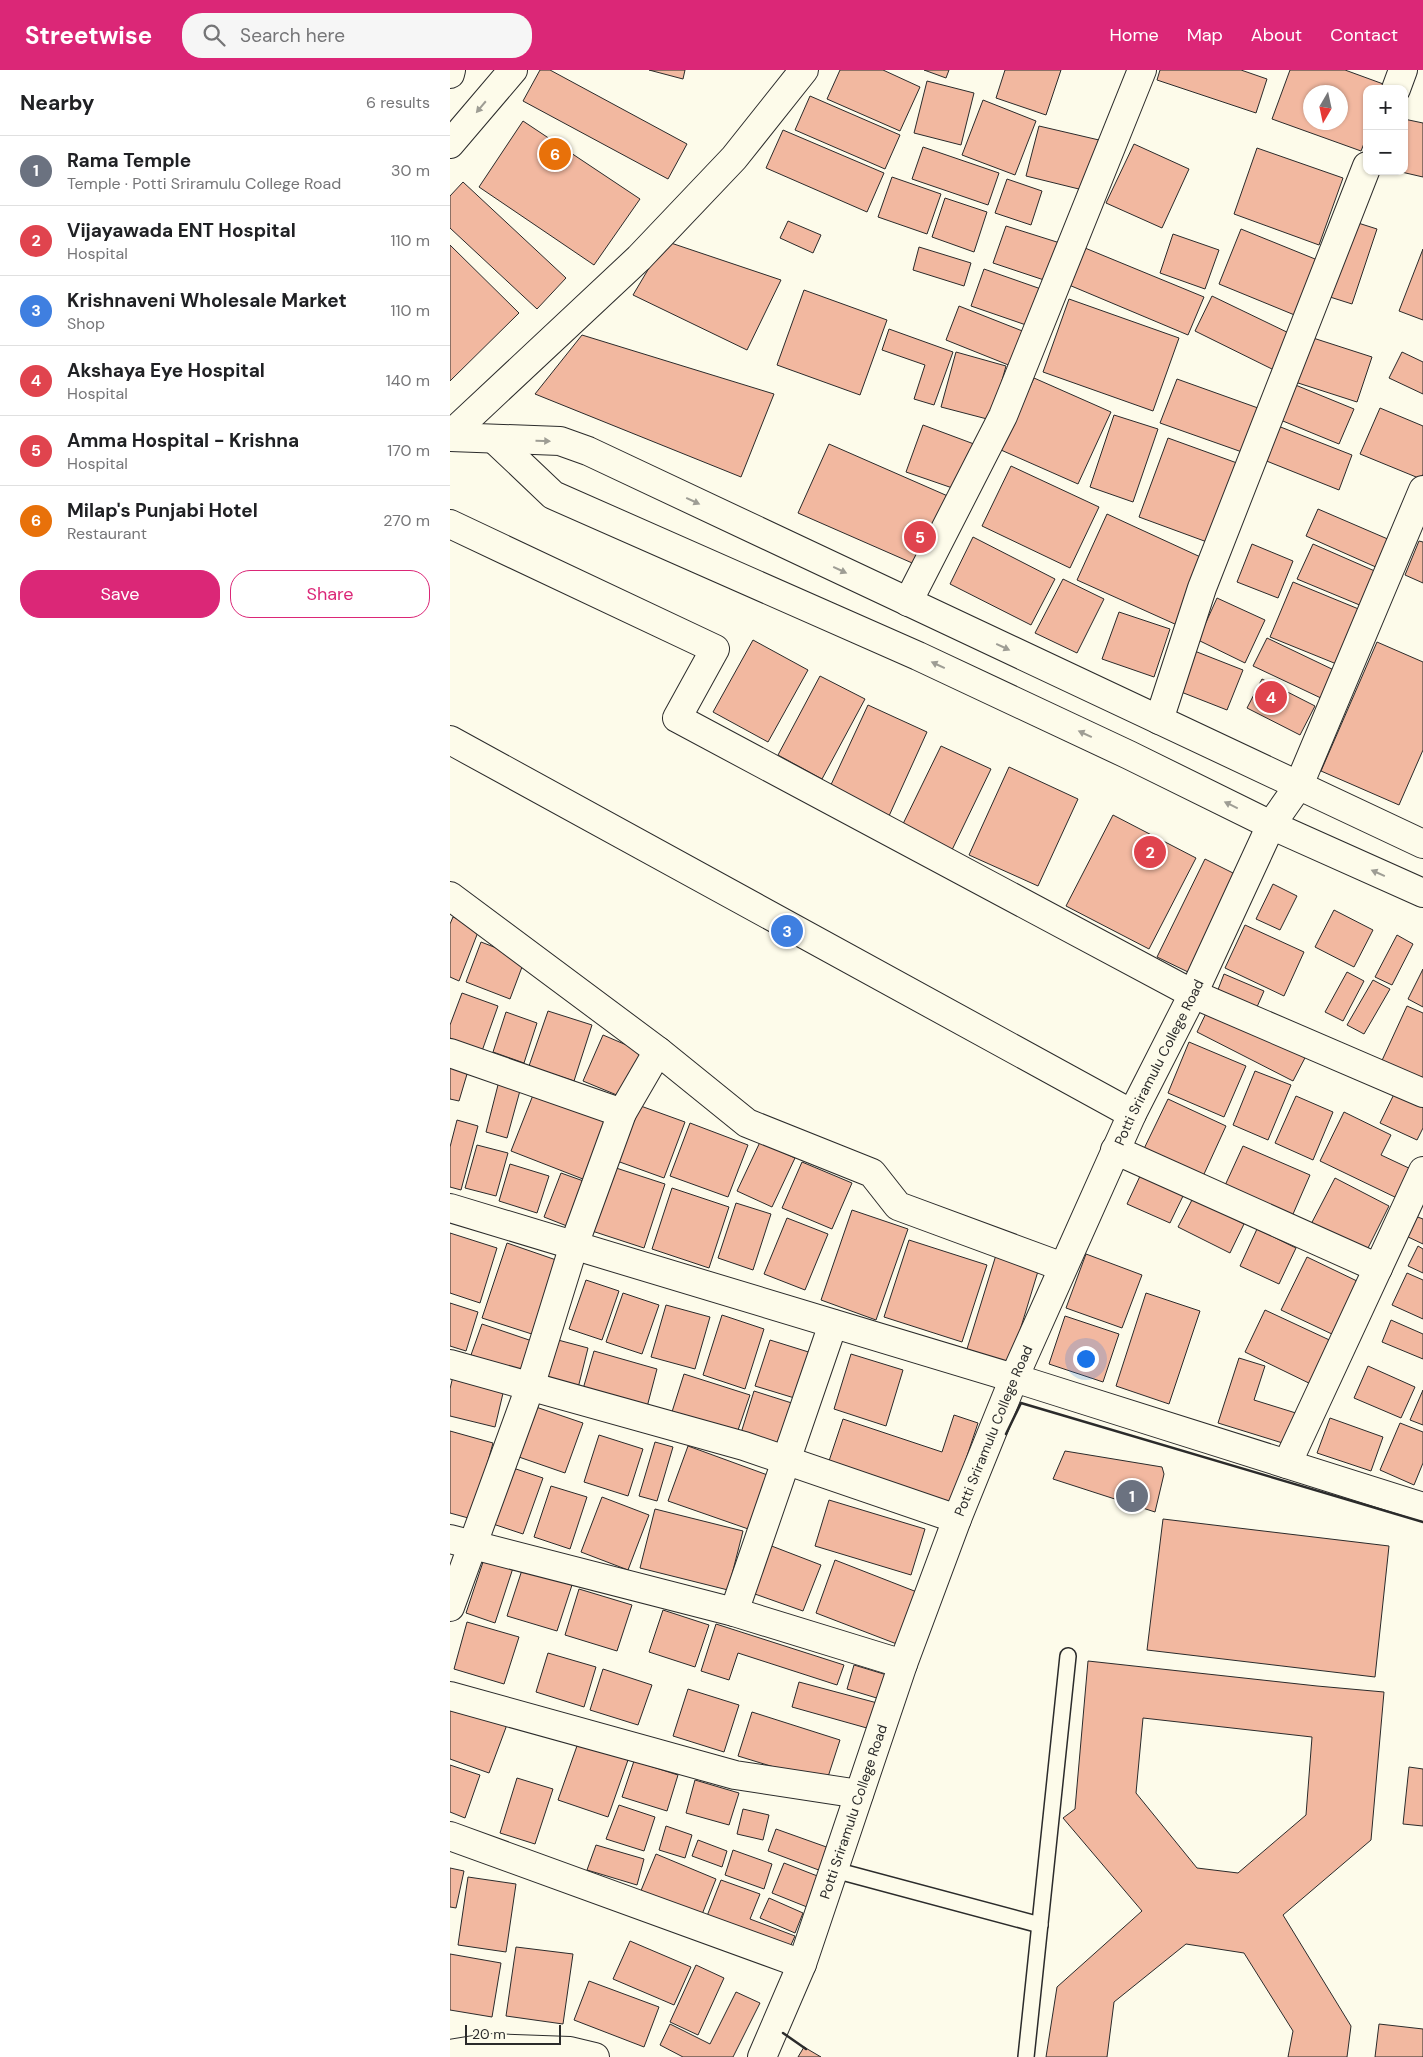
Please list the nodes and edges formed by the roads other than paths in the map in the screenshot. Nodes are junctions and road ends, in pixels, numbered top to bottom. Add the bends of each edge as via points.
1 (513, 70) edge
2 (804, 70) edge
3 (1142, 70) edge
4 (1404, 70) edge
5 (1398, 85) edge
6 (450, 144) edge
7 (1363, 175) edge
8 (450, 436) edge
9 (494, 440) junction
10 (1423, 490) edge
11 (450, 524) edge
12 (908, 602) junction
13 (1160, 720) junction
14 (450, 740) edge
15 (1298, 786) junction
16 (1271, 825) junction
17 (1423, 844) edge
18 (1423, 893) edge
19 (450, 896) edge
20 (1193, 994) junction
21 (658, 1051) junction
22 (450, 1054) edge
23 (1423, 1093) edge
24 (622, 1113) junction
25 (1132, 1114) junction
26 (1115, 1150) junction
27 (1423, 1171) edge
28 (450, 1208) edge
29 (574, 1245) junction
30 (1063, 1267) junction
31 (1378, 1268) junction
32 (833, 1324) junction
33 (450, 1364) edge
34 (1014, 1378) junction
35 (530, 1388) junction
36 (786, 1461) junction
37 (1287, 1464) junction
38 (1420, 1499) edge
39 (957, 1519) junction
40 (461, 1541) edge
41 (450, 1606) edge
42 (734, 1612) junction
43 (1068, 1656) dead end
44 (903, 1664) junction
45 (450, 1696) edge
46 (859, 1794) junction
47 (450, 1836) edge
48 (833, 1871) junction
49 (1040, 1925) junction
50 (802, 1964) junction
51 (450, 2054) edge
52 (595, 2057) edge
53 (762, 2057) edge
54 (1026, 2057) edge

1 -> 6 street
2 - 8 street via 734,158 639,258
3 - 12 street via 1003,416
4 - 5 street
7 - 13 street via 1202,588
8 - 9 street
9 -> 12 street via 560,441 588,451
16 -> 9 street via 918,656 553,495
10 - 15 street, Potti Sriramulu College Road
11 - 20 street via 715,649 677,718
12 -> 13 street
13 - 15 street
14 - 25 street
15 - 16 street, Potti Sriramulu College Road
15 - 17 street
18 -> 16 street
16 - 20 street, Potti Sriramulu College Road
19 - 21 street
20 - 23 street
20 - 25 street, Potti Sriramulu College Road
21 - 24 street
21 - 30 street via 747,1123 872,1173 898,1206
22 - 24 street
24 - 29 street
25 - 26 street, Potti Sriramulu College Road
26 - 30 street, Potti Sriramulu College Road
26 - 31 street
27 - 31 street
28 - 29 street
29 - 32 street
29 - 35 street
30 - 34 street, Potti Sriramulu College Road
31 - 37 street
32 - 34 street
32 - 36 street
33 - 35 street
34 - 37 street
34 - 39 street, Potti Sriramulu College Road
35 - 36 street via 744,1446
35 - 40 street
36 - 39 street
36 - 42 street
37 - 38 street
39 - 44 street, Potti Sriramulu College Road
40 - 41 street
40 - 42 street
42 - 44 street
43 - 49 lane
44 - 46 street, Potti Sriramulu College Road
45 - 46 street via 735,1775
46 - 48 street, Potti Sriramulu College Road
47 - 50 street
48 - 49 lane
48 - 50 street, Potti Sriramulu College Road
49 - 54 lane
50 - 53 street, Potti Sriramulu College Road
51 - 52 street via 486,2048 570,2051

